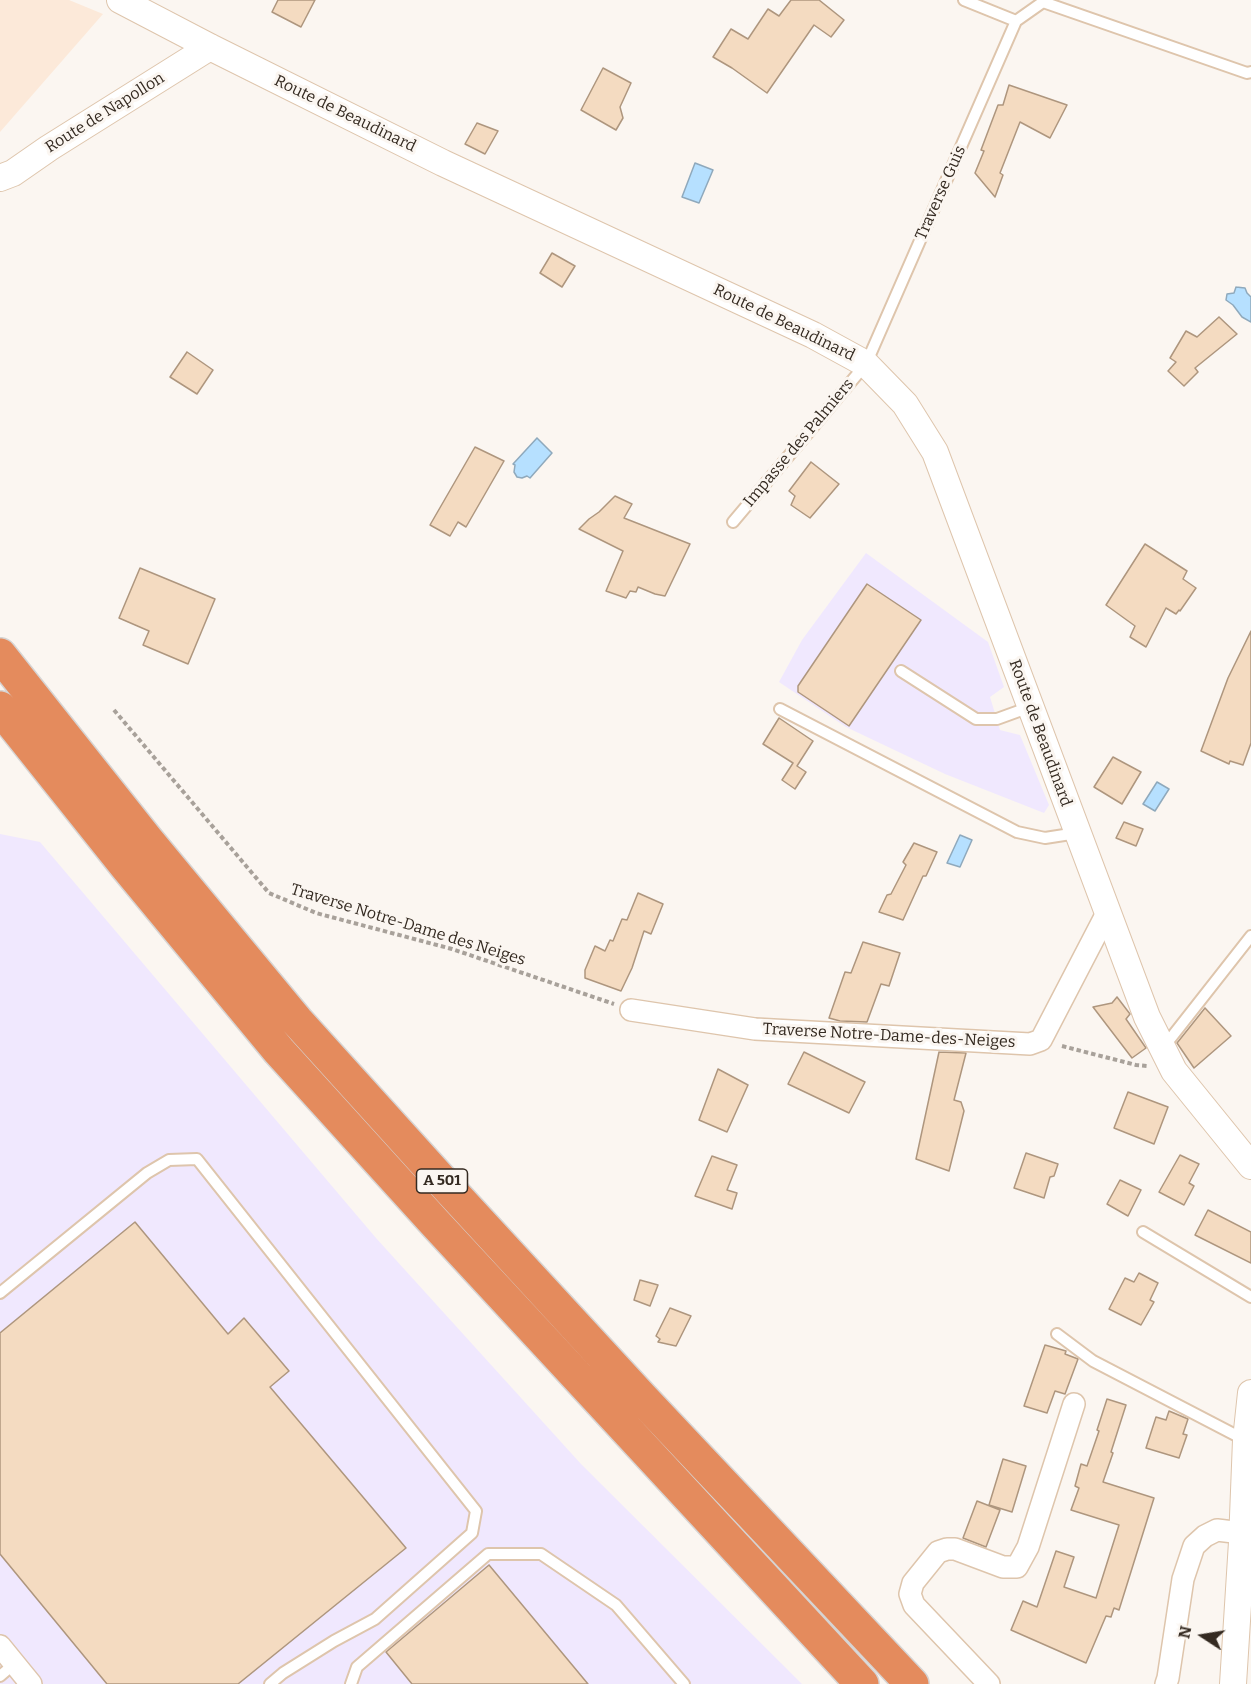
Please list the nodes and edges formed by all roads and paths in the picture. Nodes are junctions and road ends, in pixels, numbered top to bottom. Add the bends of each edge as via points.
1 (120, 0) edge
2 (964, 0) edge
3 (1016, 21) junction
4 (210, 47) junction
5 (1251, 72) edge
6 (0, 178) edge
7 (866, 364) junction
8 (733, 522) dead end
9 (0, 655) edge
10 (901, 671) dead end
11 (1030, 707) junction
12 (0, 708) edge
13 (780, 709) dead end
14 (114, 710) dead end
15 (1077, 833) junction
16 (1107, 913) junction
17 (1251, 936) edge
18 (631, 1010) joint
19 (1041, 1040) junction
20 (1156, 1057) junction
21 (1251, 1166) edge
22 (1143, 1232) dead end
23 (0, 1293) edge
24 (1251, 1297) edge
25 (1057, 1334) dead end
26 (1251, 1393) edge
27 (1074, 1404) dead end
28 (1248, 1442) edge
29 (1242, 1533) junction
30 (0, 1646) edge
31 (7, 1670) edge
32 (31, 1684) edge
33 (270, 1684) edge
34 (351, 1684) edge
35 (684, 1684) edge
36 (862, 1684) edge
37 (912, 1684) edge
38 (989, 1684) edge
39 (1166, 1684) edge
40 (1233, 1684) edge

1 - 4 street, Route de Beaudinard
2 - 3 lane
3 - 5 lane via 1043,2
3 - 7 lane, Traverse Guis
4 - 6 street, Route de Napollon
4 - 7 street, Route de Beaudinard via 443,163 813,334
7 - 8 lane, Impasse des Palmiers
7 - 11 street, Route de Beaudinard via 905,404 935,452
9 - 37 highway, A 501 via 297,1021 641,1397
10 - 11 lane via 976,719 997,719
11 - 15 street, Route de Beaudinard
12 - 36 highway, A 501 via 279,1051
13 - 15 lane via 1017,832 1045,838
14 - 18 path, Traverse Notre-Dame des Neiges via 268,893 316,913 452,949
15 - 16 street, Route de Beaudinard
16 - 19 street
16 - 20 street, Route de Beaudinard via 1146,1017
17 - 20 lane
18 - 19 street, Traverse Notre-Dame-des-Neiges via 755,1029 1030,1044
19 - 20 path via 1136,1065
20 - 21 street, Route de Beaudinard via 1174,1071
22 - 24 lane
23 - 33 lane via 147,1173 170,1160 197,1159 476,1510 472,1533 375,1619
25 - 28 lane via 1093,1361
26 - 28 street
27 - 38 street via 1028,1547 1017,1567 1003,1567 947,1549 938,1552 913,1583 910,1594 914,1605
28 - 29 street
29 - 39 street via 1218,1530 1194,1546 1183,1579
29 - 40 street
30 - 31 street
31 - 32 street
34 - 35 lane via 357,1667 488,1554 541,1554 616,1605

